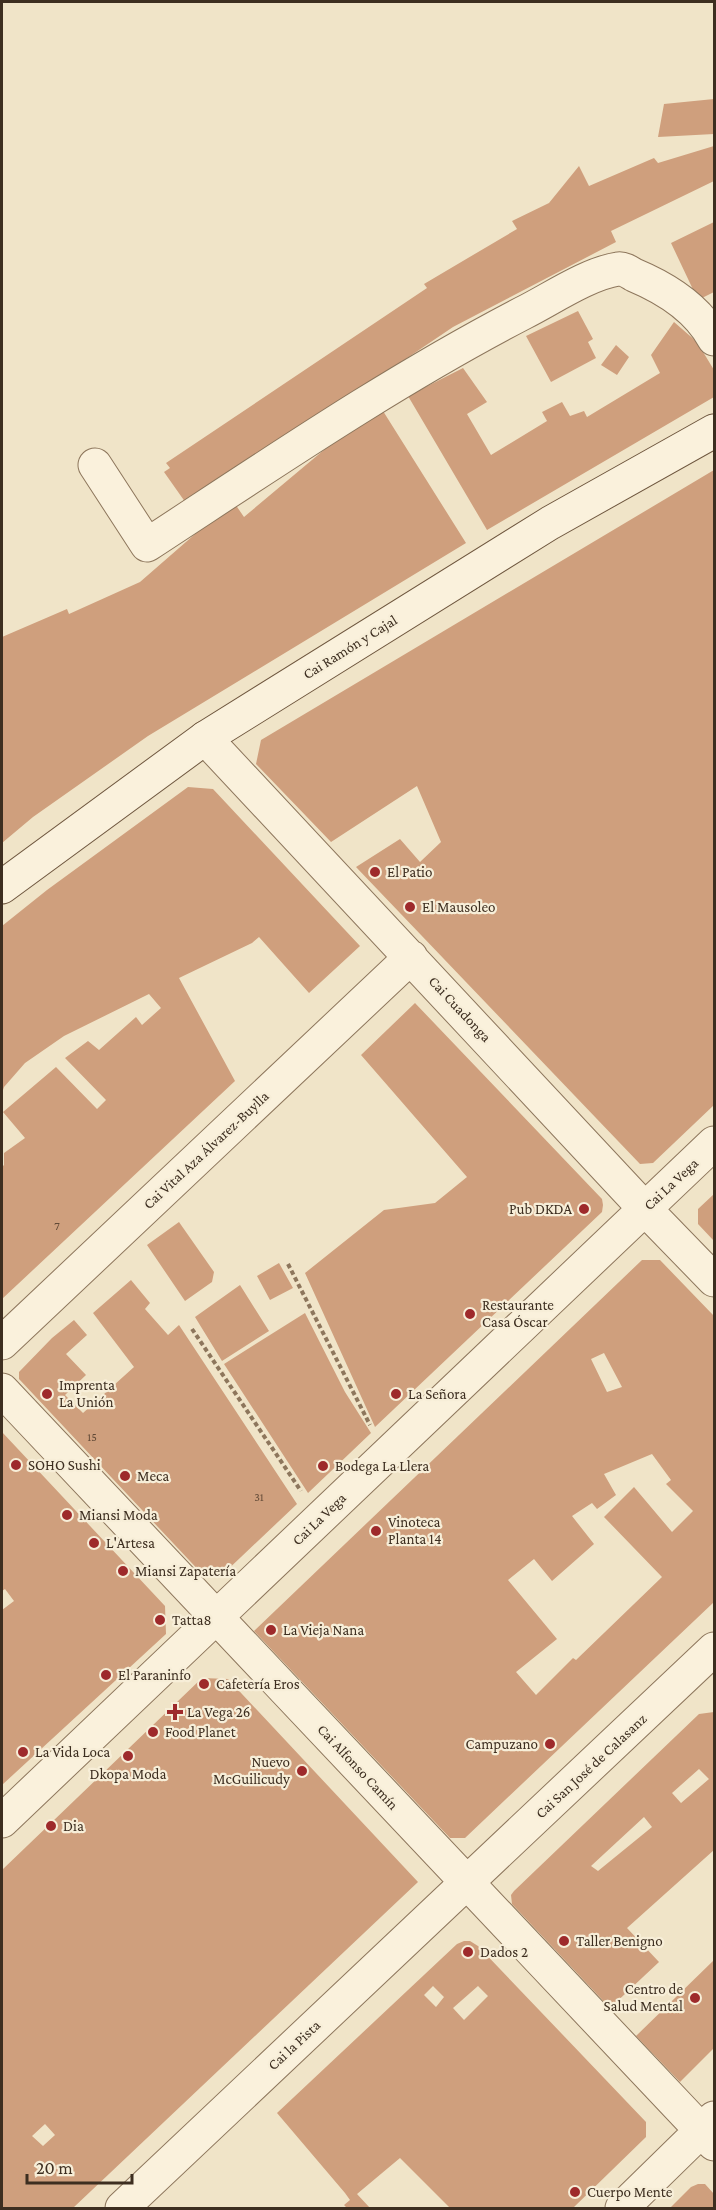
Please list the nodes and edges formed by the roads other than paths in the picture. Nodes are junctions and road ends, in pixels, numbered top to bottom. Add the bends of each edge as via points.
1 (714, 339) edge
2 (714, 431) edge
3 (95, 465) dead end
4 (205, 738) junction
5 (2, 888) edge
6 (411, 957) junction
7 (714, 1143) edge
8 (645, 1209) junction
9 (714, 1280) edge
10 (2, 1343) edge
11 (2, 1390) edge
12 (216, 1617) junction
13 (712, 1657) edge
14 (2, 1821) edge
15 (467, 1882) junction
16 (710, 2131) edge
17 (122, 2208) edge
18 (622, 2208) edge

1 - 3 street via 686,306 653,283 620,268 595,276 427,366 147,545
2 - 4 street, Cai Ramón y Cajal via 550,523
4 - 5 street, Cai Ramón y Cajal
4 - 6 street, Cai Cuadonga
6 - 8 street, Cai Cuadonga
6 - 10 street, Cai Vital Aza Álvarez-Buylla
7 - 8 street, Cai La Vega
8 - 9 street, Cai Cuadonga
8 - 12 street, Cai La Vega
11 - 12 street, Cai Alfonso Camín
12 - 14 street, Cai La Vega
12 - 15 street, Cai Alfonso Camín
13 - 15 street, Cai San José de Calasanz
15 - 16 street, Cai Alfonso Camín
15 - 17 street, Cai la Pista
16 - 18 street

